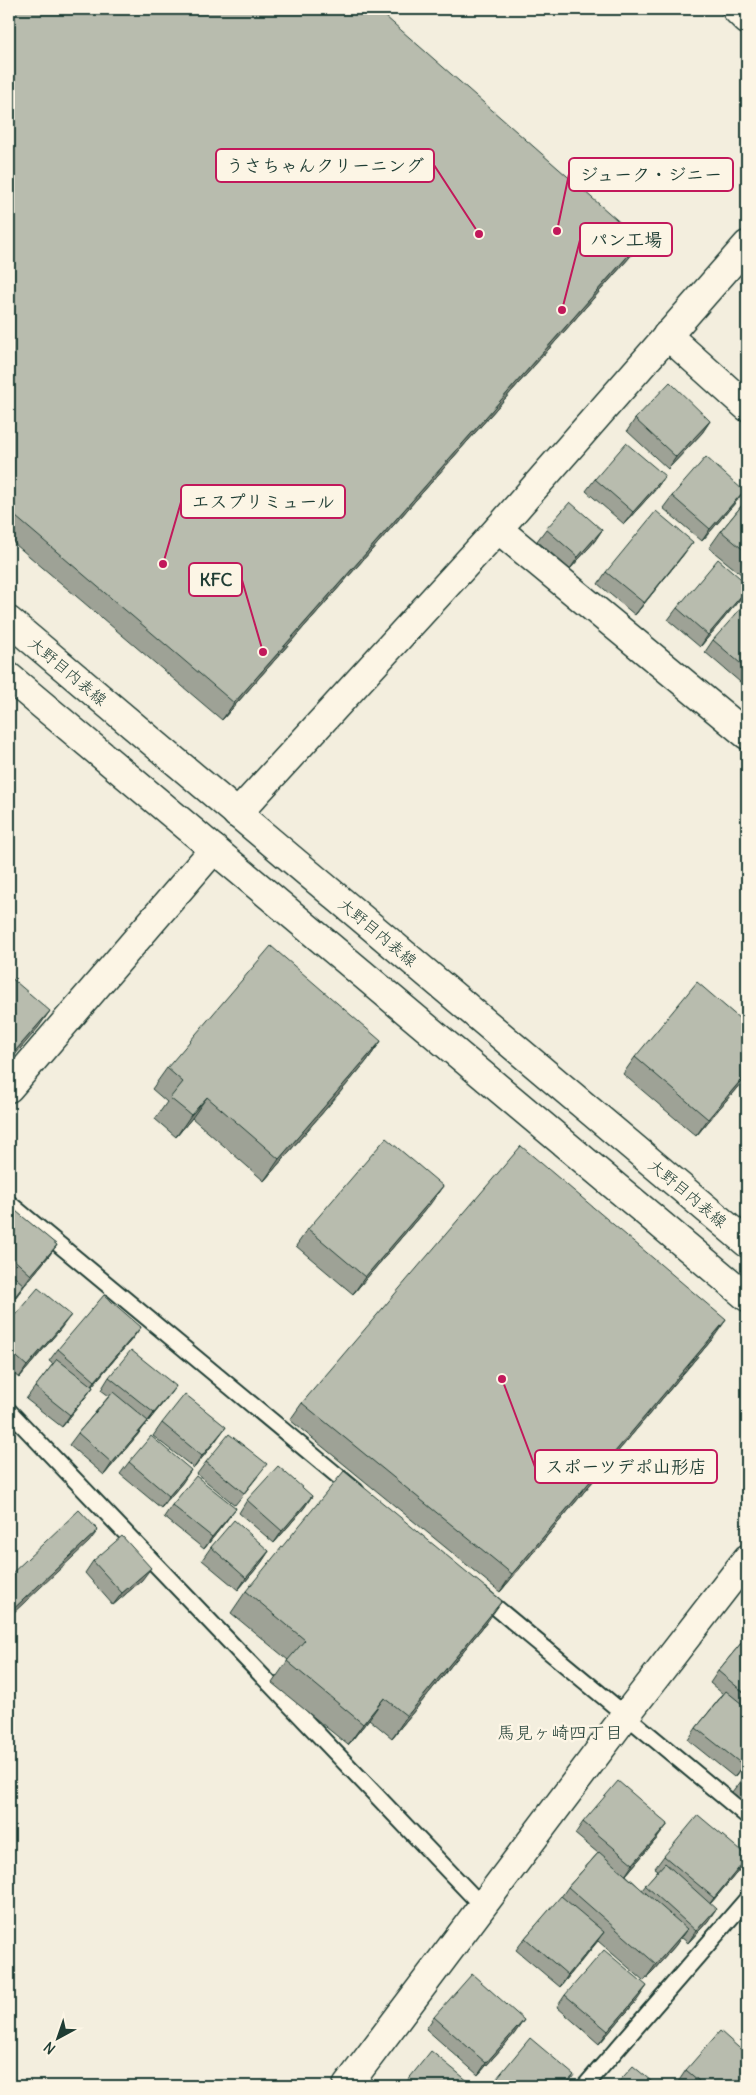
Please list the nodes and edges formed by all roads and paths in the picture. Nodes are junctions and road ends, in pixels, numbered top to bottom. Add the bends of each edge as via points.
1 (736, 9) edge
2 (747, 20) edge
3 (747, 245) edge
4 (666, 335) junction
5 (747, 407) edge
6 (498, 529) junction
7 (9, 620) edge
8 (9, 677) edge
9 (747, 735) edge
10 (237, 814) junction
11 (214, 849) junction
12 (9, 1088) edge
13 (9, 1204) edge
14 (747, 1243) edge
15 (747, 1297) edge
16 (9, 1411) edge
17 (367, 1500) edge
18 (747, 1559) edge
19 (466, 1582) edge
20 (626, 1715) junction
21 (747, 1816) edge
22 (747, 1899) edge
23 (482, 1906) junction
24 (347, 2086) edge
25 (585, 2086) edge

1 - 2 street
3 - 4 street
4 - 5 street
4 - 6 street
6 - 9 street
6 - 10 street
7 - 10 street, 大野目内表線
8 - 11 street
10 - 14 street, 大野目内表線
11 - 12 street
11 - 15 street
13 - 17 lane
16 - 23 lane
18 - 20 street
19 - 20 lane
20 - 21 lane
20 - 23 street
22 - 25 lane
23 - 24 street

